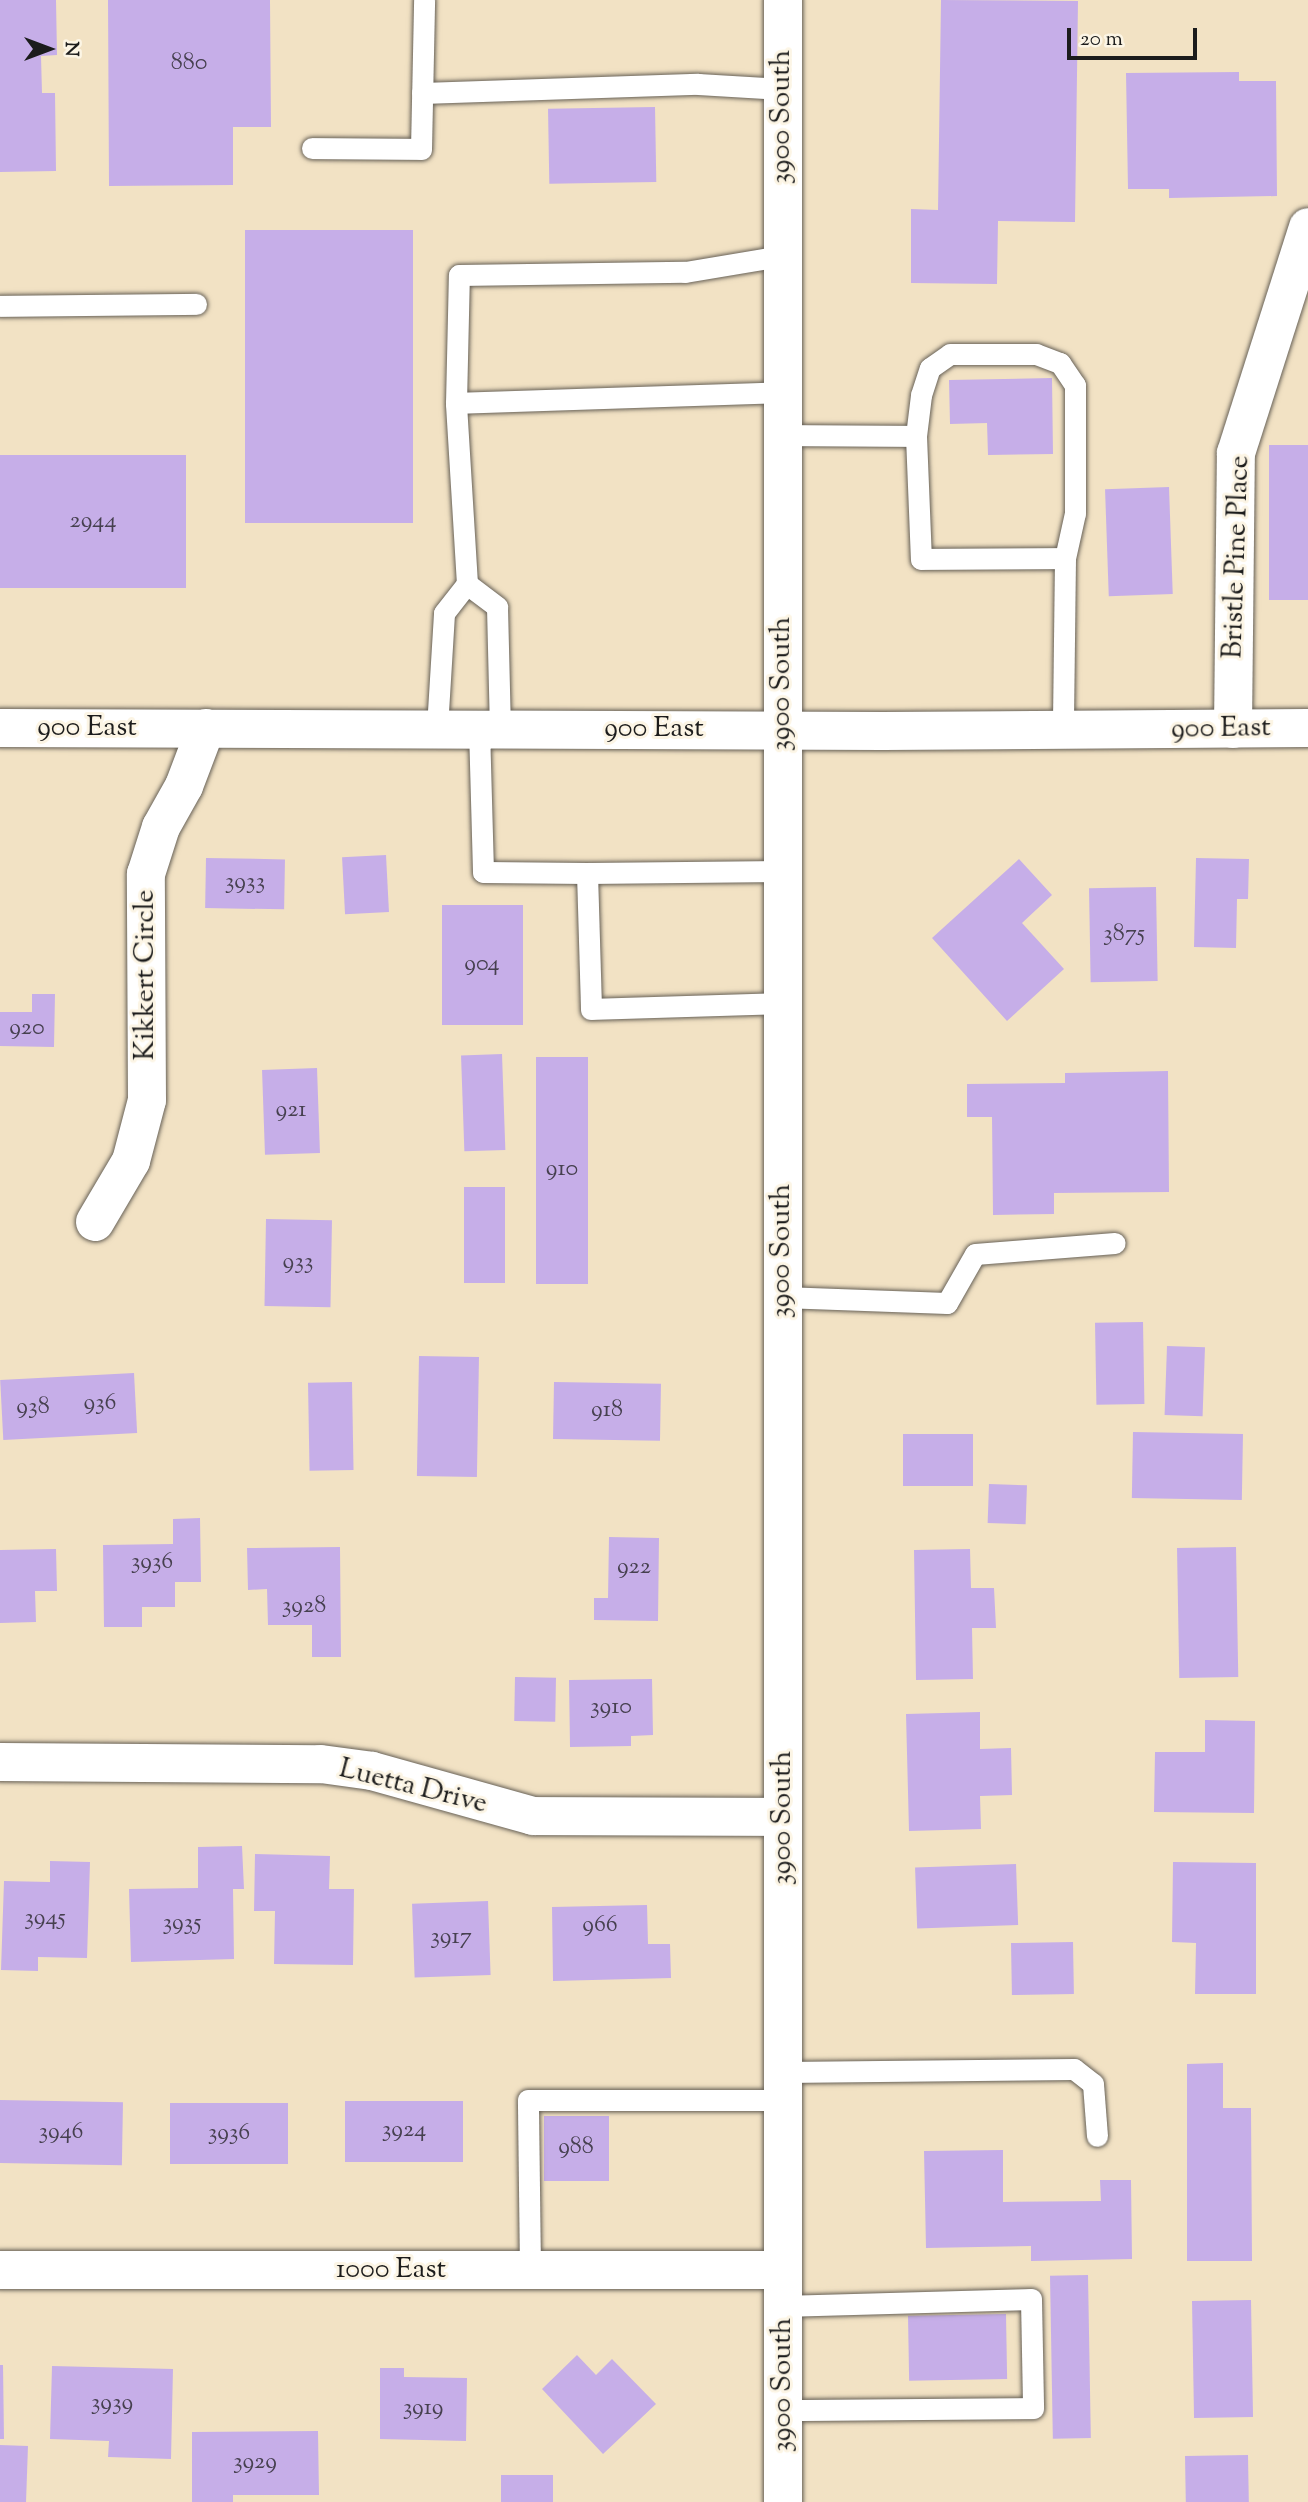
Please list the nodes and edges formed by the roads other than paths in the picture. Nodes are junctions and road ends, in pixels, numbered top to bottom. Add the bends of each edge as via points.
1 (424, 0) edge
2 (782, 0) edge
3 (782, 89) junction
4 (422, 93) junction
5 (312, 148) dead end
6 (1308, 227) edge
7 (781, 256) junction
8 (196, 304) dead end
9 (0, 306) edge
10 (781, 393) junction
11 (456, 403) junction
12 (782, 435) junction
13 (916, 436) junction
14 (1065, 558) junction
15 (467, 584) junction
16 (0, 728) edge
17 (206, 728) junction
18 (437, 728) junction
19 (489, 728) junction
20 (1308, 728) edge
21 (1233, 729) junction
22 (782, 731) junction
23 (1063, 731) junction
24 (782, 871) junction
25 (587, 873) junction
26 (782, 1003) junction
27 (95, 1222) dead end
28 (1115, 1243) dead end
29 (782, 1297) junction
30 (0, 1762) edge
31 (783, 1817) junction
32 (783, 2086) junction
33 (1097, 2136) dead end
34 (0, 2270) edge
35 (530, 2270) junction
36 (783, 2288) junction
37 (783, 2410) junction
38 (783, 2502) edge

1 - 4 lane
2 - 3 main road, 3900 South
3 - 4 lane via 698,84
3 - 7 main road, 3900 South
4 - 5 lane via 421,149
6 - 21 main road, Bristle Pine Place via 1236,453
7 - 10 main road, 3900 South
7 - 11 lane via 685,272 459,275
8 - 9 lane
10 - 11 lane
10 - 12 main road, 3900 South
11 - 15 lane
12 - 13 lane
12 - 22 main road, 3900 South
13 - 14 lane via 921,559
13 - 14 lane via 930,368 950,354 1036,354 1060,363 1075,385 1075,513
14 - 23 lane
15 - 18 lane via 444,613
15 - 19 lane via 497,607
16 - 17 main road, 900 East
17 - 18 main road, 900 East
17 - 27 main road, Kikkert Circle via 184,786 161,827 146,874 147,1100 131,1161
18 - 19 main road, 900 East
19 - 22 main road, 900 East
19 - 25 lane via 483,872
20 - 21 main road, 900 East
21 - 23 main road, 900 East
22 - 23 main road, 900 East
22 - 24 main road, 3900 South
24 - 25 lane
24 - 26 main road, 3900 South
25 - 26 lane via 591,1009
26 - 29 main road, 3900 South
28 - 29 lane via 975,1254 947,1303
29 - 31 main road, 3900 South
30 - 31 main road, Luetta Drive via 321,1764 372,1771 533,1816
31 - 32 main road, 3900 South
32 - 33 lane via 1074,2069 1093,2084
32 - 35 lane via 528,2099
32 - 36 main road, 3900 South
34 - 35 main road, 1000 East
35 - 36 main road, 1000 East
36 - 37 main road, 3900 South
36 - 37 lane via 1031,2299 1033,2408
37 - 38 main road, 3900 South

